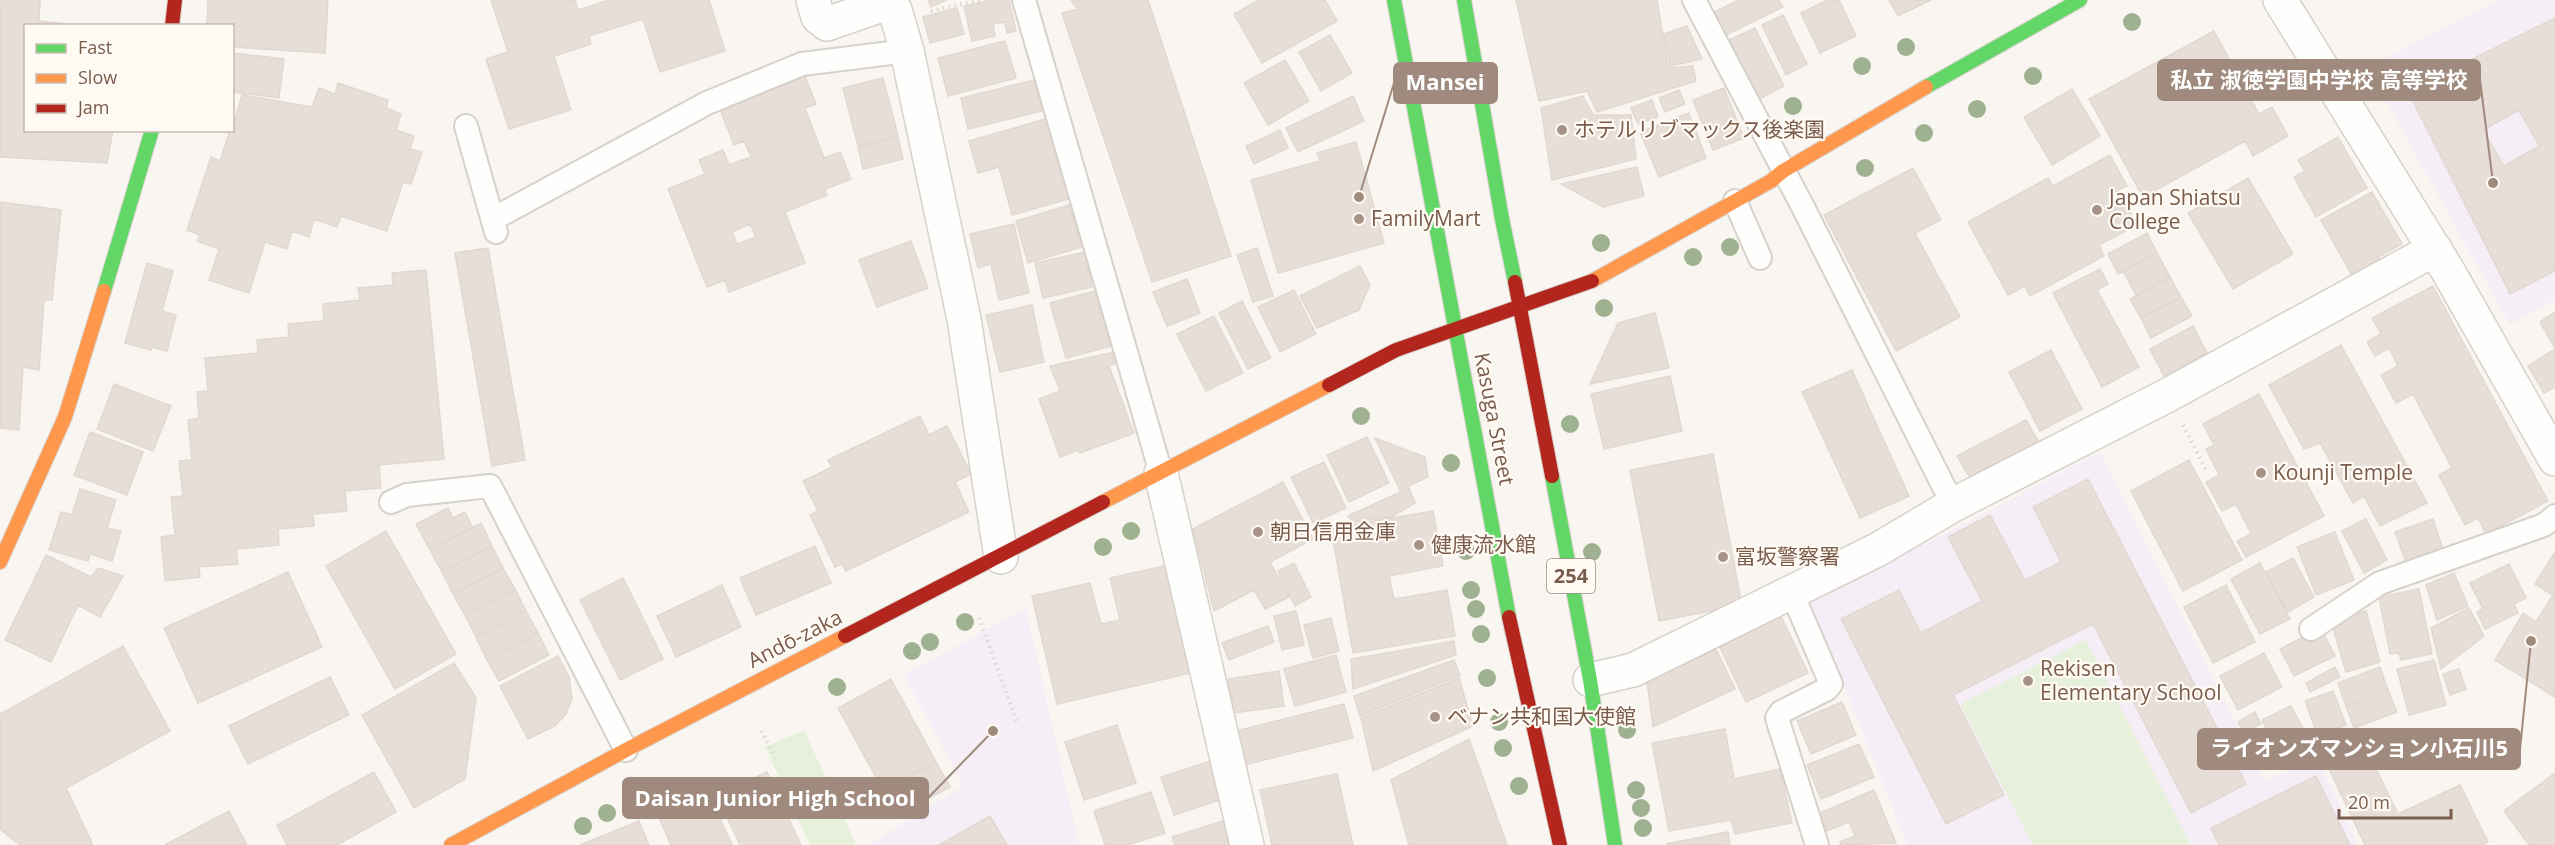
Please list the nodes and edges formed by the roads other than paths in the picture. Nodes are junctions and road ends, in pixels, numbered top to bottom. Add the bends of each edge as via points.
1 (175, 0) edge
2 (813, 0) edge
3 (1024, 0) edge
4 (1394, 0) edge
5 (1464, 0) edge
6 (1694, 0) edge
7 (2080, 0) edge
8 (2280, 0) edge
9 (172, 24) edge
10 (907, 51) junction
11 (466, 126) dead end
12 (151, 132) edge
13 (1783, 171) junction
14 (1735, 201) junction
15 (2435, 249) junction
16 (1760, 258) dead end
17 (1521, 309) junction
18 (1455, 331) junction
19 (2555, 459) edge
20 (1161, 473) junction
21 (391, 501) dead end
22 (1953, 505) junction
23 (2555, 516) edge
24 (1001, 557) junction
25 (0, 562) edge
26 (1792, 593) junction
27 (2311, 629) dead end
28 (1590, 680) junction
29 (626, 750) junction
30 (451, 845) edge
31 (1247, 845) edge
32 (1560, 845) edge
33 (1615, 845) edge
34 (1817, 845) edge

1 - 9 main road
2 - 10 street via 818,17 827,24 882,5 895,10
3 - 20 lane
4 - 18 main road, Kasuga Street
5 - 17 main road, 254
6 - 13 lane
7 - 13 main road, Andō-zaka
8 - 15 street
10 - 11 lane via 802,64 707,103 494,226
10 - 24 street via 964,319
12 - 25 main road via 65,417
13 - 14 main road, Andō-zaka
13 - 22 lane
14 - 16 lane
14 - 17 main road, Andō-zaka via 1617,269
15 - 19 street
15 - 22 street via 2168,395
17 - 18 main road, Andō-zaka
17 - 28 main road, 254
18 - 20 main road, Andō-zaka via 1396,351
18 - 32 main road, Kasuga Street via 1513,638
20 - 24 main road, Andō-zaka
20 - 31 street
21 - 29 lane via 407,495 490,486
22 - 26 street via 1877,550
23 - 27 lane via 2544,525 2380,583
24 - 29 main road, Andō-zaka
26 - 28 street via 1633,670
26 - 34 lane via 1831,684 1777,718
28 - 33 main road, 254
29 - 30 main road, Andō-zaka

